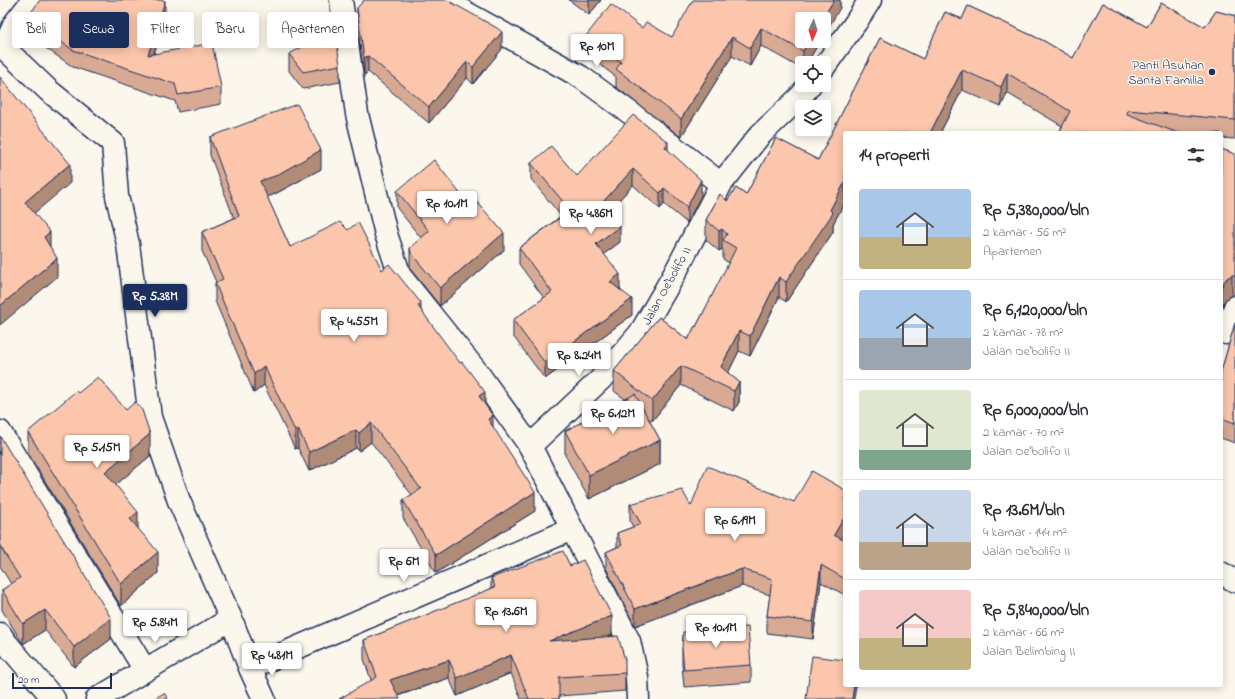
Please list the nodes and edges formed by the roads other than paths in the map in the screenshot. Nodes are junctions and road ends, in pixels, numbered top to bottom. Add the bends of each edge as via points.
1 (33, 0) edge
2 (341, 0) edge
3 (443, 0) edge
4 (870, 0) edge
5 (2, 50) edge
6 (831, 57) edge
7 (804, 92) edge
8 (721, 184) junction
9 (1235, 307) edge
10 (1226, 332) dead end
11 (0, 432) edge
12 (530, 446) junction
13 (572, 529) junction
14 (1223, 574) edge
15 (1235, 581) edge
16 (231, 619) junction
17 (0, 634) edge
18 (250, 668) junction
19 (145, 670) junction
20 (54, 699) edge
21 (97, 699) edge
22 (264, 699) edge
23 (638, 699) edge

1 - 5 street via 15,23
2 - 12 street via 357,114 386,234 400,276 477,372
3 - 8 street via 581,77
4 - 6 street
5 - 16 street via 113,143 117,196 128,244 150,417 179,501
7 - 8 street, Jalan Oe'bolifo II via 759,136
8 - 12 street, Jalan Oe'bolifo II via 675,274 641,332 601,379
9 - 10 street
11 - 19 street
12 - 13 street
13 - 18 street
13 - 23 street via 628,641 637,677
14 - 15 street
16 - 18 street
16 - 19 street
17 - 20 street
18 - 22 street
19 - 21 street

